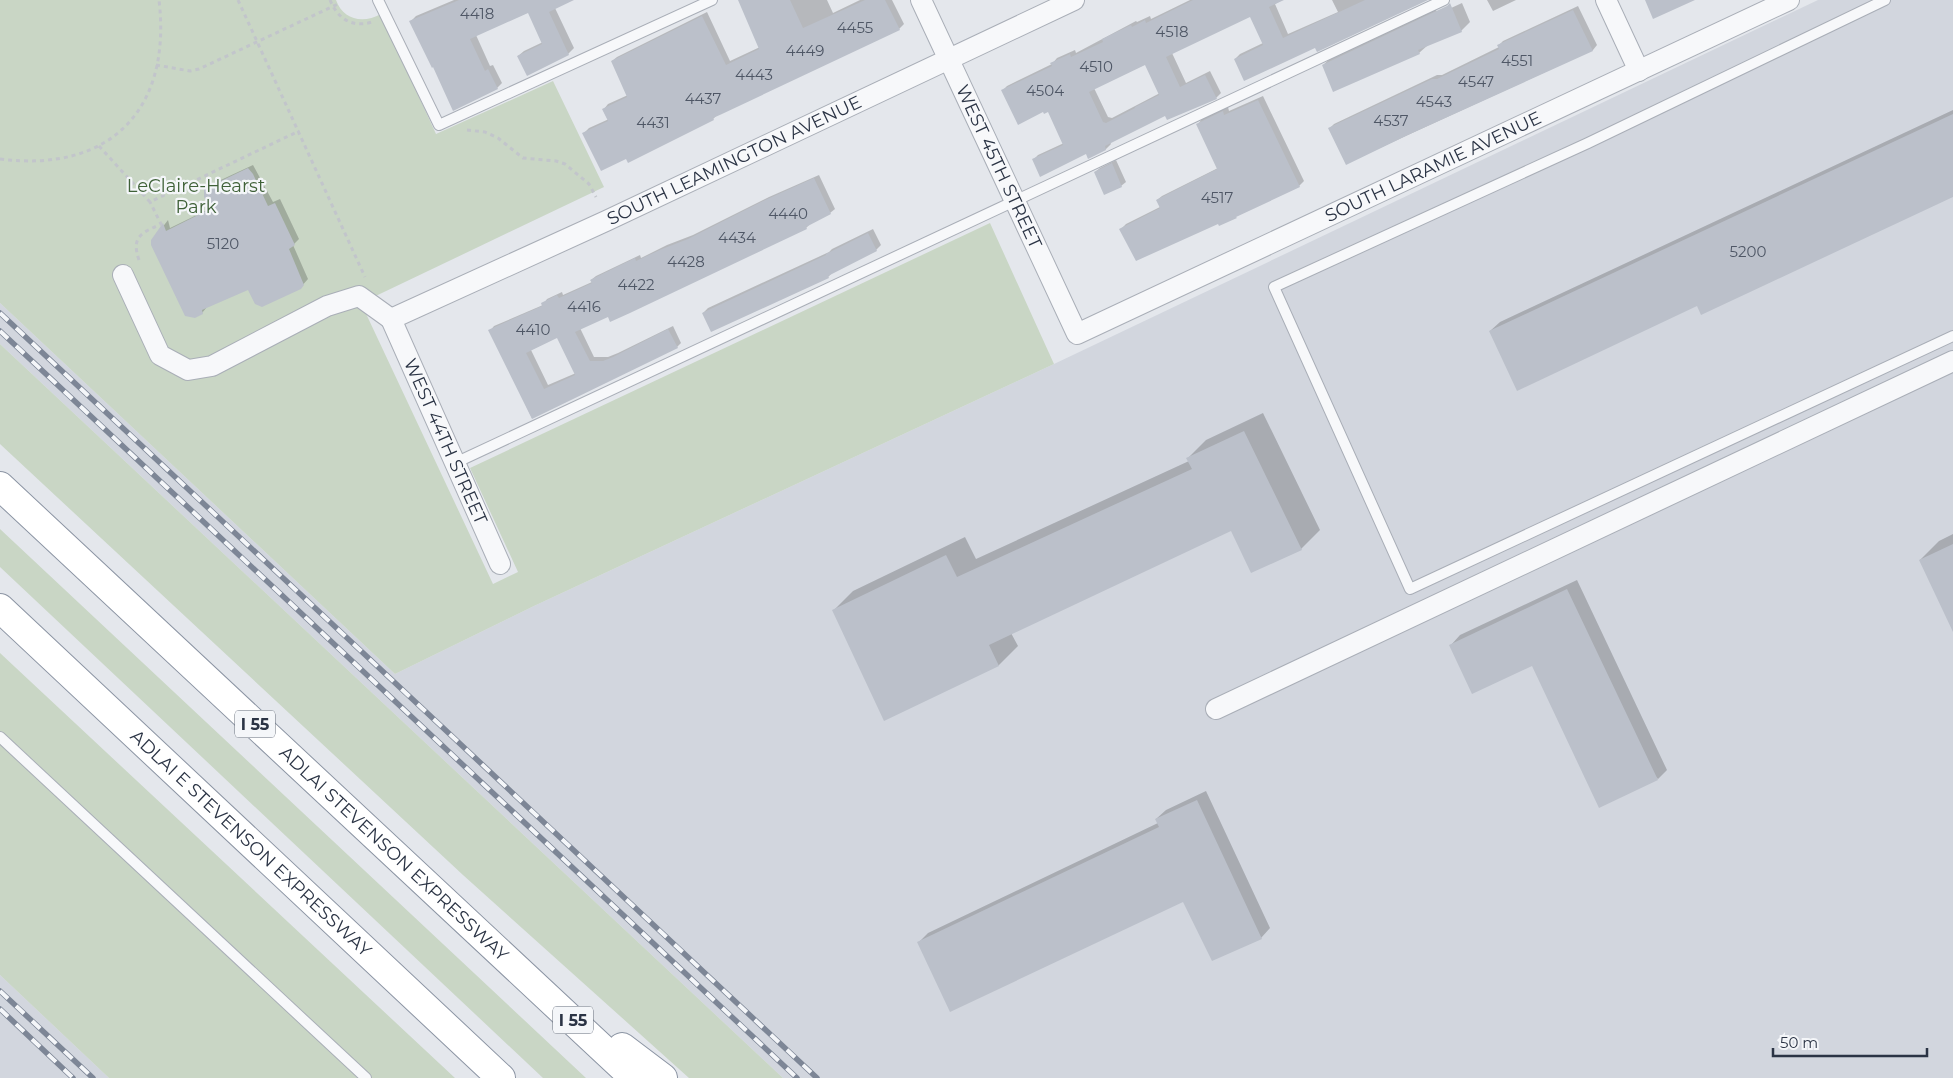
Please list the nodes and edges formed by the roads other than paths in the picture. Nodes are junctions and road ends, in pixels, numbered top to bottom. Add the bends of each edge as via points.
1 (378, 0) edge
2 (712, 0) edge
3 (922, 0) edge
4 (1074, 0) edge
5 (1444, 0) edge
6 (1606, 0) edge
7 (1790, 0) edge
8 (1885, 0) edge
9 (948, 58) junction
10 (1639, 71) junction
11 (1015, 201) junction
12 (123, 275) dead end
13 (391, 319) junction
14 (1077, 334) joint
15 (1953, 336) edge
16 (1953, 361) edge
17 (455, 462) junction
18 (0, 486) edge
19 (500, 564) dead end
20 (0, 608) edge
21 (1216, 709) dead end
22 (0, 737) edge
23 (511, 962) junction
24 (366, 1078) edge
25 (501, 1078) edge
26 (634, 1078) edge
27 (663, 1078) edge

1 - 2 lane via 439,125
3 - 9 street, WEST 45TH STREET
4 - 9 street, SOUTH LEAMINGTON AVENUE
5 - 11 lane
6 - 10 street
7 - 10 street, SOUTH LARAMIE AVENUE
8 - 15 lane via 1588,143 1274,287 1410,589
9 - 11 street, WEST 45TH STREET
9 - 13 street, SOUTH LEAMINGTON AVENUE
10 - 14 street, SOUTH LARAMIE AVENUE
11 - 14 street, WEST 45TH STREET
11 - 17 lane
12 - 13 street via 160,355 188,370 212,366 327,306 359,296
13 - 17 street, WEST 44TH STREET
16 - 21 street
17 - 19 street, WEST 44TH STREET
18 - 23 highway, ADLAI STEVENSON EXPRESSWAY / I 55
20 - 25 highway, ADLAI E STEVENSON EXPRESSWAY
22 - 24 lane
23 - 26 highway, ADLAI STEVENSON EXPRESSWAY / I 55
23 - 27 highway

